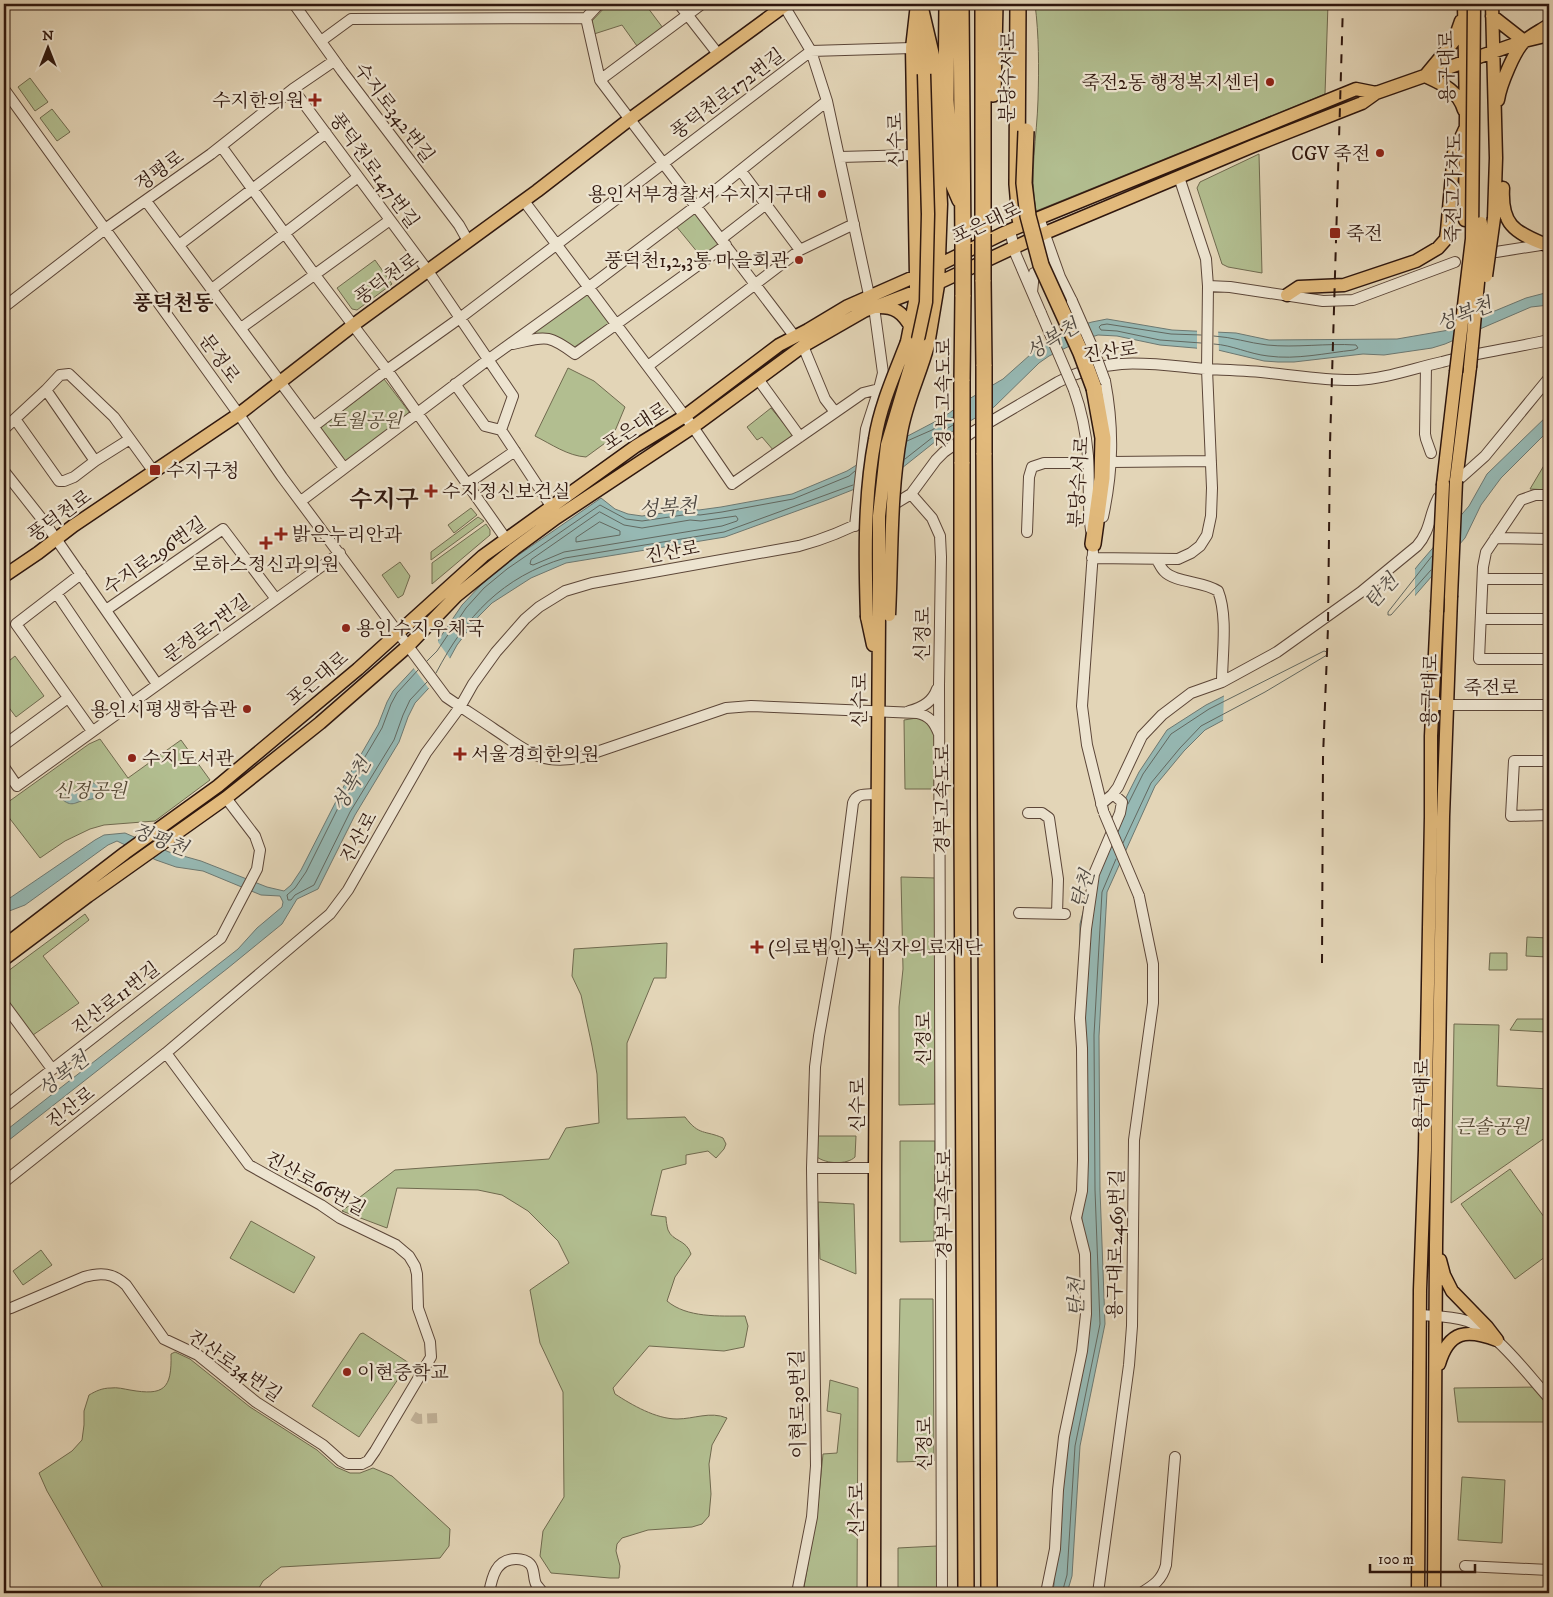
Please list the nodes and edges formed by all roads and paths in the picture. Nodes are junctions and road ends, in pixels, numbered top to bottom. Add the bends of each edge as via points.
1 (294, 4) edge
2 (600, 4) edge
3 (679, 4) edge
4 (702, 4) edge
5 (785, 4) edge
6 (919, 4) edge
7 (947, 4) edge
8 (961, 4) edge
9 (983, 4) edge
10 (995, 4) edge
11 (1018, 4) edge
12 (1027, 4) edge
13 (1482, 4) edge
14 (1468, 6) edge
15 (1492, 10) edge
16 (688, 15) junction
17 (586, 18) junction
18 (1549, 25) edge
19 (1549, 35) edge
20 (320, 41) junction
21 (1524, 41) junction
22 (912, 48) junction
23 (812, 51) junction
24 (1492, 52) junction
25 (718, 54) junction
26 (334, 61) junction
27 (1465, 62) junction
28 (1425, 76) junction
29 (600, 80) junction
30 (4, 89) edge
31 (293, 89) junction
32 (1376, 93) junction
33 (1493, 99) junction
34 (827, 101) junction
35 (1466, 110) junction
36 (630, 120) junction
37 (1495, 126) junction
38 (1465, 129) junction
39 (1022, 131) junction
40 (326, 133) junction
41 (220, 146) junction
42 (914, 155) junction
43 (983, 155) junction
44 (840, 157) junction
45 (663, 163) junction
46 (741, 172) junction
47 (358, 177) junction
48 (1179, 177) junction
49 (253, 190) junction
50 (146, 201) junction
51 (524, 201) junction
52 (766, 204) junction
53 (962, 205) junction
54 (696, 206) junction
55 (1039, 218) junction
56 (390, 220) junction
57 (854, 224) junction
58 (105, 229) junction
59 (1010, 231) junction
60 (1045, 233) junction
61 (286, 234) junction
62 (468, 241) junction
63 (723, 242) junction
64 (557, 244) junction
65 (1547, 244) edge
66 (179, 245) junction
67 (1014, 248) junction
68 (800, 250) junction
69 (940, 251) junction
70 (916, 252) junction
71 (1496, 252) dead end
72 (1455, 262) dead end
73 (939, 265) junction
74 (428, 271) junction
75 (314, 275) junction
76 (916, 276) junction
77 (1060, 277) junction
78 (938, 283) junction
79 (755, 284) junction
80 (892, 286) junction
81 (1208, 286) junction
82 (589, 287) junction
83 (212, 289) junction
84 (916, 291) junction
85 (1032, 292) junction
86 (1287, 295) junction
87 (900, 297) junction
88 (871, 301) junction
89 (4, 307) edge
90 (460, 318) junction
91 (617, 324) junction
92 (354, 325) junction
93 (910, 327) junction
94 (241, 328) junction
95 (1549, 340) edge
96 (799, 341) junction
97 (508, 345) junction
98 (489, 359) junction
99 (648, 366) junction
100 (1426, 366) junction
101 (1470, 368) junction
102 (1207, 369) junction
103 (387, 370) junction
104 (1456, 372) junction
105 (1549, 378) edge
106 (758, 379) junction
107 (280, 381) junction
108 (455, 384) junction
109 (1090, 387) junction
110 (879, 389) junction
111 (46, 390) junction
112 (835, 412) junction
113 (417, 413) junction
114 (239, 414) junction
115 (685, 416) junction
116 (15, 419) junction
117 (314, 426) junction
118 (693, 427) junction
119 (4, 429) edge
120 (501, 430) junction
121 (800, 437) junction
122 (130, 439) junction
123 (515, 451) junction
124 (1431, 453) dead end
125 (95, 461) junction
126 (1111, 462) junction
127 (1211, 462) junction
128 (1088, 463) junction
129 (344, 468) junction
130 (4, 472) edge
131 (154, 472) junction
132 (1450, 482) junction
133 (466, 484) junction
134 (911, 494) junction
135 (1549, 495) edge
136 (301, 501) junction
137 (551, 506) junction
138 (855, 526) junction
139 (1026, 532) dead end
140 (506, 538) junction
141 (1495, 538) junction
142 (57, 539) junction
143 (1549, 539) edge
144 (1093, 551) junction
145 (340, 553) junction
146 (1157, 560) junction
147 (81, 574) junction
148 (4, 576) edge
149 (1483, 579) junction
150 (1549, 579) edge
151 (57, 594) junction
152 (276, 599) junction
153 (106, 610) junction
154 (878, 617) junction
155 (1481, 619) junction
156 (1549, 619) edge
157 (398, 632) junction
158 (408, 646) junction
159 (1549, 659) edge
160 (1222, 682) junction
161 (157, 684) junction
162 (939, 686) junction
163 (68, 698) junction
164 (131, 703) junction
165 (1432, 705) junction
166 (1447, 705) junction
167 (1549, 705) edge
168 (460, 707) junction
169 (877, 711) junction
170 (906, 712) junction
171 (92, 731) junction
172 (939, 734) junction
173 (4, 745) edge
174 (1549, 761) edge
175 (4, 768) edge
176 (877, 794) junction
177 (1112, 794) junction
178 (226, 798) junction
179 (1103, 808) junction
180 (1028, 813) dead end
181 (1549, 815) edge
182 (1019, 913) dead end
183 (4, 946) edge
184 (4, 959) edge
185 (4, 1004) edge
186 (166, 1053) junction
187 (52, 1069) junction
188 (4, 1107) edge
189 (812, 1168) junction
190 (875, 1168) junction
191 (4, 1182) edge
192 (1436, 1245) junction
193 (4, 1310) edge
194 (1420, 1315) junction
195 (1436, 1316) junction
196 (1497, 1340) junction
197 (1420, 1347) junction
198 (1436, 1374) junction
199 (1436, 1396) junction
200 (1549, 1398) edge
201 (375, 1451) joint
202 (1174, 1456) dead end
203 (1465, 1566) dead end
204 (1549, 1570) edge
205 (489, 1593) edge
206 (543, 1593) edge
207 (797, 1593) edge
208 (874, 1593) edge
209 (942, 1593) edge
210 (966, 1593) edge
211 (989, 1593) edge
212 (1046, 1593) edge
213 (1098, 1593) edge
214 (1141, 1593) edge
215 (1417, 1593) edge
216 (1434, 1593) edge

1 - 20 street, 수지로342번길
2 - 17 street
3 - 16 street
4 - 16 street
5 - 23 street
5 - 25 main road, 풍덕천로
6 - 22 main road, 신수로
6 - 69 main road via 933,55 941,204
6 - 154 main road, bridge via 928,214 926,302 887,445 879,516
7 - 53 highway via 946,100 950,179
8 - 53 highway, 경부고속도로
9 - 43 highway
10 - 43 highway via 992,114
11 - 39 highway, 분당수서로
12 - 39 highway, 분당수서로
13 - 101 main road, 죽전고가차도, bridge via 1481,240
14 - 27 main road, 용구대로
14 - 28 main road via 1454,41
14 - 104 main road, 죽전고가차도, bridge via 1472,239
15 - 21 main road
15 - 24 main road
16 - 25 street
16 - 29 street
17 - 20 street via 351,19
17 - 29 street
18 - 21 main road, 포은대로
19 - 21 main road, 포은대로
20 - 26 street, 수지로342번길
21 - 24 main road, 포은대로
21 - 37 main road via 1499,90
22 - 23 street
22 - 42 main road, 신수로
23 - 34 street
23 - 45 street, 풍덕천로172번길
24 - 27 main road, 포은대로
24 - 33 main road
25 - 36 main road, 풍덕천로
26 - 31 street, 정평로
26 - 62 street, 수지로342번길
27 - 28 main road, 포은대로
27 - 35 main road, 용구대로
28 - 32 main road, 포은대로
28 - 35 main road via 1457,95
29 - 36 street, 풍덕천로172번길
30 - 58 street, 문정로
31 - 40 street, 풍덕천로147번길
31 - 41 street, 정평로
32 - 48 main road, 포은대로 via 1362,103
32 - 55 main road, 포은대로 via 1356,89
33 - 35 main road via 1478,94 1469,99
33 - 37 main road
34 - 44 street
34 - 46 street
35 - 38 main road, 용구대로
36 - 45 street, 풍덕천로172번길
36 - 51 main road, 풍덕천로
37 - 65 main road via 1503,145 1503,205 1508,218 1518,233
37 - 101 main road, bridge via 1494,218
38 - 86 main road via 1454,153 1446,239 1438,248 1416,261 1370,278 1344,285 1299,287
38 - 104 main road, 용구대로, bridge
39 - 109 highway, 분당수서로 via 1017,184 1025,241 1033,269
40 - 47 street, 풍덕천로147번길
40 - 49 street
41 - 49 street
41 - 50 street, 정평로
42 - 44 street
42 - 70 main road, 신수로
43 - 211 highway, bridge
44 - 57 street
45 - 54 street, 풍덕천로172번길
45 - 64 street
46 - 52 street
46 - 54 street
47 - 56 street, 풍덕천로147번길
47 - 61 street
48 - 60 main road, 포은대로
48 - 81 street via 1206,259
49 - 61 street
49 - 66 street
50 - 58 street, 정평로
50 - 66 street
51 - 62 main road, 풍덕천로
51 - 64 street
52 - 63 street
52 - 68 street
53 - 210 highway, 경부고속도로, bridge
54 - 63 street, 풍덕천로172번길
54 - 82 street
55 - 59 main road, 포은대로
55 - 60 street
56 - 74 street, 풍덕천로147번길
56 - 75 street
57 - 68 street
57 - 88 street
58 - 89 street, 정평로
58 - 114 street, 문정로
59 - 67 street
59 - 73 main road, 포은대로
60 - 67 main road, 포은대로
60 - 77 street
61 - 75 street
61 - 83 street
62 - 74 main road, 풍덕천로
63 - 79 street, 풍덕천로172번길
63 - 91 street
64 - 82 street
64 - 90 street
65 - 71 street
66 - 83 street
67 - 78 main road, 포은대로
67 - 85 street
68 - 79 street
69 - 70 main road via 933,262 926,264 920,261
69 - 73 main road
70 - 76 main road, 신수로
70 - 80 main road
72 - 86 street via 1353,300 1333,302
73 - 76 main road, 포은대로
73 - 78 main road
74 - 90 street, 풍덕천로147번길
74 - 92 main road, 풍덕천로
75 - 92 street
75 - 94 street
76 - 80 main road, 포은대로
76 - 84 main road, 신수로
77 - 85 street via 1047,268 1034,273
77 - 109 street, bridge via 1094,351
78 - 84 main road, 포은대로
78 - 154 main road, bridge via 928,345 901,432
79 - 96 street, 풍덕천로172번길
79 - 99 street
80 - 87 main road
80 - 88 main road, 포은대로
81 - 86 street
81 - 102 street
82 - 91 street
82 - 97 street
83 - 94 street
84 - 87 main road, 포은대로
84 - 93 main road, 신수로
85 - 109 street, bridge
87 - 88 main road, 포은대로
88 - 93 main road via 902,314
88 - 96 main road, 포은대로 via 864,310
88 - 110 street via 883,373
90 - 98 street, 풍덕천로147번길
90 - 103 street
91 - 97 street via 575,354 547,338
91 - 99 street
92 - 103 street
92 - 107 main road, 풍덕천로
93 - 154 main road, 신수로, bridge via 874,439 866,525
94 - 107 street
95 - 100 street, 진산로
96 - 106 main road, 포은대로
96 - 112 street
96 - 115 main road, 포은대로 via 779,345
97 - 98 street
98 - 108 street
98 - 120 street, 풍덕천로147번길 via 513,396
99 - 115 street
100 - 102 street, 진산로 via 1359,380
100 - 124 street via 1425,434
101 - 132 main road
102 - 127 street
102 - 134 street, 진산로 via 1135,363 1100,366 1075,373 944,452
103 - 113 street
103 - 117 street
104 - 132 main road
105 - 160 street via 1485,456 1438,498 1425,537 1417,546 1361,592 1277,652
106 - 118 main road, 포은대로
106 - 121 street
107 - 114 main road, 풍덕천로
107 - 117 street
108 - 113 street
108 - 120 street via 485,426
109 - 126 street via 1112,421
109 - 128 street via 1083,421
109 - 144 highway, 분당수서로 via 1094,444
110 - 112 street, 포은대로 via 863,393
110 - 138 street via 866,428
111 - 116 street
111 - 122 street via 60,375 69,374 114,417
111 - 125 street
112 - 121 street, 포은대로
113 - 129 street
113 - 133 street
114 - 131 main road, 풍덕천로
114 - 136 street, 문정로
115 - 118 street
115 - 137 main road, 포은대로
116 - 119 street
116 - 125 street via 59,481 74,477
117 - 129 street
118 - 121 street, 포은대로 via 732,484
118 - 158 main road, 포은대로 via 514,549 456,596
120 - 123 street
122 - 125 street
122 - 131 street
123 - 133 street
123 - 137 street
126 - 127 street
126 - 144 street via 1103,519
127 - 146 street via 1211,516 1204,541 1178,559
128 - 139 street via 1044,463 1032,467 1028,477
128 - 144 street
129 - 136 street
130 - 142 street, 수지로296번길
131 - 142 main road, 풍덕천로
132 - 165 main road, 용구대로, bridge
132 - 166 main road, 용구대로, bridge via 1451,597
133 - 140 street
134 - 138 street, 진산로
134 - 162 street, 신정로 via 932,518 940,536
135 - 141 street via 1521,500
136 - 145 street, 문정로
137 - 140 main road, 포은대로
138 - 168 street, 진산로 via 798,546 600,581 565,591 539,607 496,652
140 - 157 main road, 포은대로
141 - 143 street
141 - 149 street via 1486,552
142 - 147 street, 수지로296번길
142 - 148 main road, 풍덕천로
144 - 146 street
144 - 179 street via 1082,706 1086,745
145 - 152 street, 문정로7번길
145 - 157 street, 문정로
146 - 160 street via 1164,572 1218,592 1222,617
147 - 151 street
147 - 153 street, 수지로296번길
149 - 150 street
149 - 155 street
151 - 163 street via 16,624
151 - 164 street
152 - 153 street, 수지로296번길 via 223,528
152 - 161 street, 문정로7번길
153 - 161 street, 수지로296번길
154 - 169 main road, 신수로
155 - 156 street
155 - 159 street via 1479,659
157 - 158 street, 문정로
157 - 183 main road, 포은대로 via 218,786
158 - 168 street, 문정로 via 446,697
158 - 178 main road, 포은대로 via 320,723
160 - 177 street via 1191,694 1150,727 1142,736 1118,788
161 - 164 street, 문정로7번길
162 - 170 street via 935,696 924,706
162 - 172 street, 신정로
163 - 171 street
163 - 173 street
164 - 171 street, 문정로7번길
165 - 166 street, 죽전로
165 - 194 main road, 용구대로
166 - 167 street, 죽전로
166 - 192 main road, 용구대로
168 - 169 street, 문정로 via 527,751 550,760 564,761 582,758 726,708
168 - 186 street, 진산로 via 426,753 336,908
169 - 170 street, 문정로
169 - 176 main road, 신수로
170 - 172 street via 926,715
171 - 175 street, 문정로7번길 via 18,786
172 - 209 street, 신정로
174 - 181 street via 1514,761 1511,816
176 - 189 street, 이현로30번길 via 860,795 853,804 815,1067
176 - 190 main road, 신수로
177 - 179 street
177 - 212 street via 1121,801 1120,813 1094,874 1082,969 1083,1160 1082,1191 1076,1221 1085,1254 1084,1335 1064,1437 1055,1549
178 - 184 main road, 포은대로
178 - 187 street, 진산로11번길 via 259,843 259,863 221,938
179 - 213 street, 용구대로2469번길, bridge via 1139,896 1154,982 1134,1140 1129,1365
180 - 182 street via 1042,813 1049,818 1061,914
185 - 187 street
186 - 191 street, 진산로
186 - 201 street, 진산로66번길 via 249,1165 340,1218 404,1250 415,1266 418,1308 432,1350 429,1364
187 - 188 street, 진산로11번길
189 - 190 street
189 - 207 street, 이현로30번길 via 816,1466 812,1517
190 - 208 main road, 신수로
192 - 195 main road, 용구대로
192 - 196 main road via 1449,1286
193 - 201 street, 진산로34번길 via 84,1277 110,1274 126,1285 164,1339 198,1355 256,1402 323,1445 341,1462 362,1464
194 - 195 street
194 - 197 main road, 용구대로
195 - 196 street via 1467,1321
195 - 198 main road, 용구대로
196 - 198 main road via 1474,1334 1454,1339 1442,1353
196 - 200 street
197 - 199 main road via 1427,1345 1428,1388
197 - 215 main road, 용구대로
198 - 199 main road, 용구대로
199 - 216 main road, 용구대로
202 - 214 street via 1166,1565 1156,1585
203 - 204 street
205 - 206 street via 497,1569 504,1561 521,1559 530,1563 536,1584

